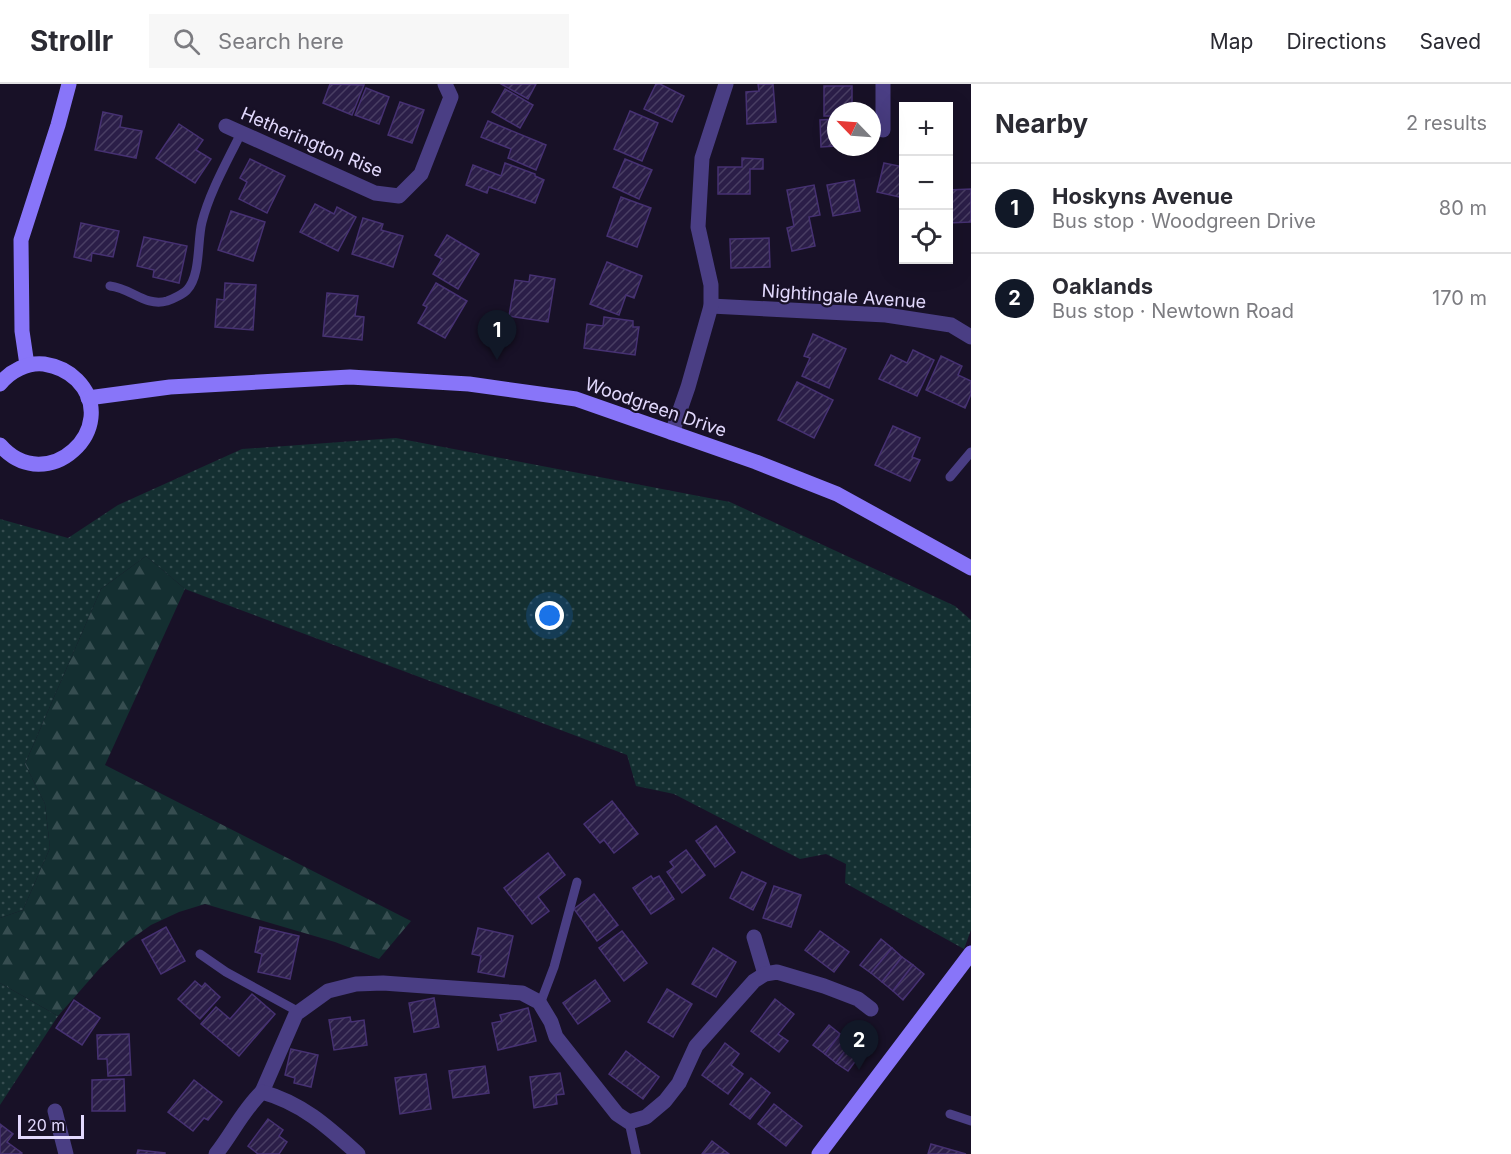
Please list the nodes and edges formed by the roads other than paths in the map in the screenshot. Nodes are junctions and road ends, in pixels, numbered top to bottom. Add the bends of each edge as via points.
1 (69, 84) edge
2 (445, 84) edge
3 (726, 84) edge
4 (883, 84) edge
5 (225, 126) dead end
6 (883, 130) dead end
7 (241, 133) junction
8 (110, 286) dead end
9 (711, 306) junction
10 (971, 337) edge
11 (27, 365) junction
12 (0, 384) edge
13 (88, 398) junction
14 (672, 434) junction
15 (0, 445) edge
16 (971, 452) edge
17 (950, 477) dead end
18 (971, 568) edge
19 (577, 882) dead end
20 (754, 938) dead end
21 (971, 953) edge
22 (200, 954) dead end
23 (765, 974) junction
24 (540, 1004) junction
25 (871, 1010) dead end
26 (299, 1012) junction
27 (262, 1092) junction
28 (54, 1111) dead end
29 (950, 1114) dead end
30 (971, 1121) edge
31 (629, 1122) junction
32 (66, 1154) edge
33 (216, 1154) edge
34 (358, 1154) edge
35 (636, 1154) edge
36 (819, 1154) edge

1 - 11 main road via 21,240 22,331
2 - 7 street, Hetherington Rise via 451,97 421,174 399,196 375,193
3 - 9 street via 702,158 698,227 711,285
4 - 6 street
5 - 7 street, Hetherington Rise
7 - 8 lane via 206,208 198,265 188,290 166,301 154,302
9 - 10 street, Nightingale Avenue via 886,315 951,325
9 - 14 street
11 - 12 main road
11 - 13 main road via 57,367 70,374
13 - 14 main road, Woodgreen Drive via 170,387 350,377 469,384 576,399
13 - 15 main road via 88,429 81,443 64,458 42,465 27,463 12,457
14 - 18 main road, Woodgreen Drive via 837,494
16 - 17 lane
19 - 24 lane
20 - 23 street
21 - 36 main road
22 - 26 lane
23 - 25 street via 777,972 824,986 858,999
23 - 31 street via 754,981 696,1046 679,1083 665,1101 646,1117
24 - 26 street via 522,993 505,990 383,982 328,991
24 - 31 street via 556,1037 616,1114
26 - 27 street
27 - 33 street
27 - 34 street via 282,1098 319,1119
28 - 32 street
29 - 30 lane
31 - 35 lane

